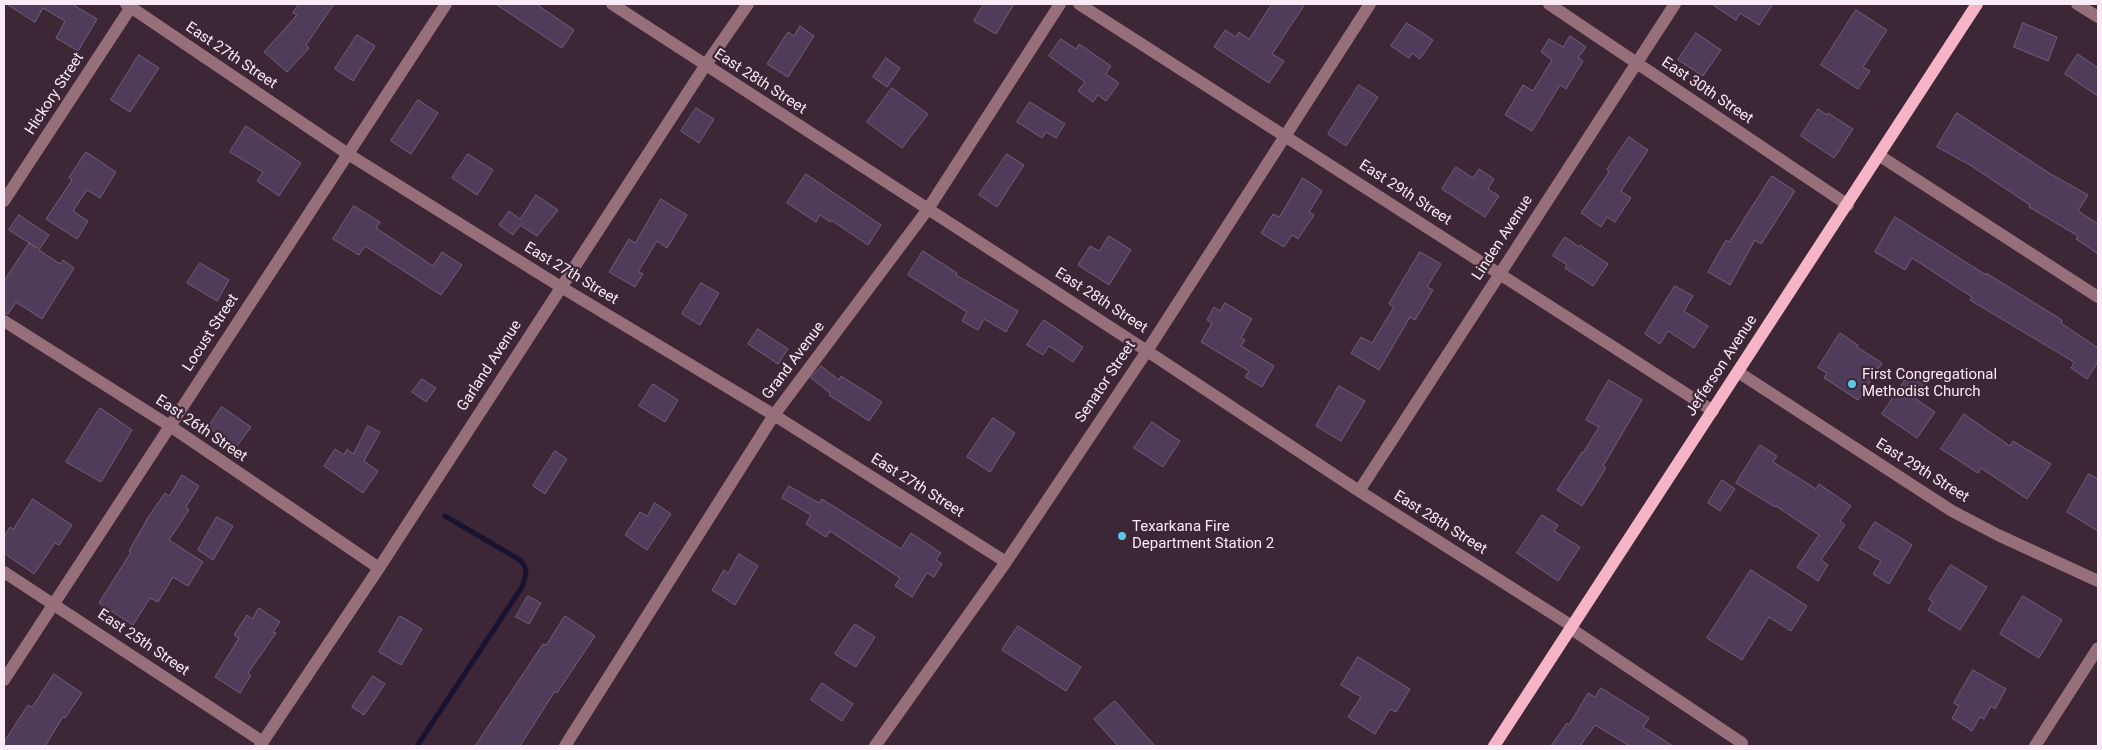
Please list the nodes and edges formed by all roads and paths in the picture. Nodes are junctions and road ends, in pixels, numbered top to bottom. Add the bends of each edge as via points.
1 (446, 4) edge
2 (612, 4) edge
3 (748, 4) edge
4 (1060, 4) edge
5 (1079, 4) edge
6 (1370, 4) edge
7 (1549, 4) edge
8 (1675, 4) edge
9 (1977, 4) edge
10 (2077, 4) edge
11 (130, 5) edge
12 (2098, 17) edge
13 (1636, 62) junction
14 (705, 66) junction
15 (1284, 136) junction
16 (348, 154) junction
17 (1880, 156) junction
18 (4, 201) edge
19 (1848, 204) junction
20 (928, 208) junction
21 (1500, 273) junction
22 (561, 287) junction
23 (2098, 297) edge
24 (4, 321) edge
25 (1147, 350) junction
26 (1738, 372) junction
27 (1713, 411) junction
28 (774, 415) junction
29 (170, 426) junction
30 (1359, 491) junction
31 (1006, 562) junction
32 (379, 568) junction
33 (4, 572) edge
34 (2098, 581) edge
35 (54, 604) junction
36 (1571, 627) junction
37 (2098, 648) edge
38 (4, 680) edge
39 (1742, 743) dead end
40 (262, 744) edge
41 (565, 746) edge
42 (875, 746) edge
43 (1494, 746) edge
44 (2035, 746) edge

1 - 16 street, Locust Street
2 - 14 street, East 28th Street
3 - 14 street, Garland Avenue
4 - 20 street, Grand Avenue
5 - 15 street, East 29th Street
6 - 15 street, Senator Street
7 - 13 street, East 30th Street
8 - 13 street, Linden Avenue
9 - 17 main road, Jefferson Avenue
10 - 12 street
11 - 16 street, East 27th Street
11 - 18 street, Hickory Street
13 - 19 street, East 30th Street
13 - 21 street, Linden Avenue
14 - 20 street, East 28th Street
14 - 22 street, Garland Avenue
15 - 21 street, East 29th Street
15 - 25 street, Senator Street
16 - 22 street, East 27th Street
16 - 29 street, Locust Street
17 - 19 main road, Jefferson Avenue
17 - 23 street
19 - 26 main road, Jefferson Avenue
20 - 25 street, East 28th Street
20 - 28 street, Grand Avenue
21 - 27 street, East 29th Street
21 - 30 street, Linden Avenue
22 - 28 street, East 27th Street
22 - 32 street, Garland Avenue
24 - 29 street, East 26th Street
25 - 30 street, East 28th Street
25 - 31 street, Senator Street
26 - 27 main road, Jefferson Avenue
26 - 34 street, East 29th Street via 1952,511 1998,536
27 - 36 main road, Jefferson Avenue
28 - 31 street, East 27th Street
28 - 41 street, Grand Avenue
29 - 32 street, East 26th Street
29 - 35 street, Locust Street
30 - 36 street, East 28th Street
31 - 42 street, Senator Street
32 - 40 street, Garland Avenue
33 - 35 street, East 25th Street
35 - 38 street, Locust Street
35 - 40 street, East 25th Street
36 - 39 street, East 28th Street
36 - 43 main road, Jefferson Avenue
37 - 44 street

